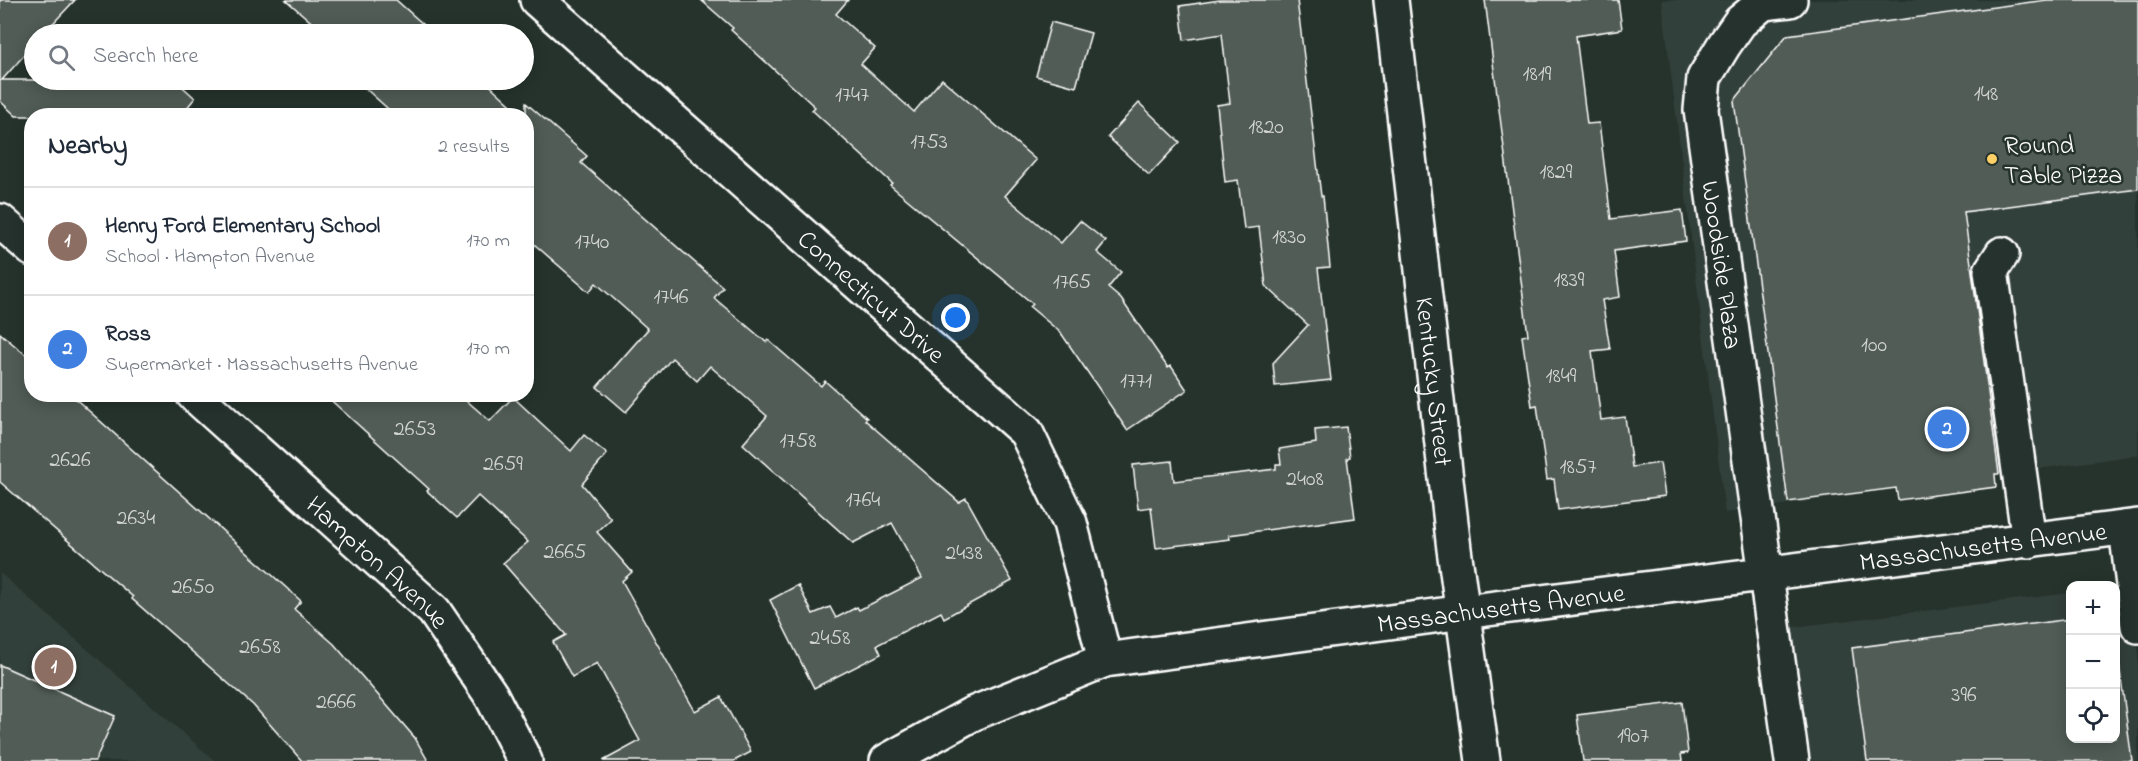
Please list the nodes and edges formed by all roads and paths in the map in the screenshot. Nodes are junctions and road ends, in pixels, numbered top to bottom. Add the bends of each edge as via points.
1 (537, 0) edge
2 (1391, 0) edge
3 (1790, 0) edge
4 (0, 221) edge
5 (24, 242) edge
6 (2002, 254) dead end
7 (202, 402) edge
8 (2132, 527) edge
9 (2029, 541) junction
10 (1765, 574) junction
11 (1464, 612) junction
12 (2138, 626) edge
13 (1105, 660) junction
14 (525, 761) edge
15 (887, 761) edge
16 (1483, 761) edge
17 (1792, 761) edge

1 - 13 street, Connecticut Drive via 1026,432 1070,523
2 - 11 street, Kentucky Street
3 - 10 street, Woodside Plaza via 1763,3 1740,22 1704,78 1701,110
4 - 5 street
6 - 9 street via 1991,271
7 - 14 street, Hampton Avenue via 434,611 491,695
8 - 9 street, Massachusetts Avenue
8 - 12 street
9 - 10 street, Massachusetts Avenue
10 - 11 street, Massachusetts Avenue
10 - 17 street, Woodside Plaza
11 - 13 street, Massachusetts Avenue
11 - 16 street, Kentucky Street
13 - 15 street, Massachusetts Avenue via 972,714

